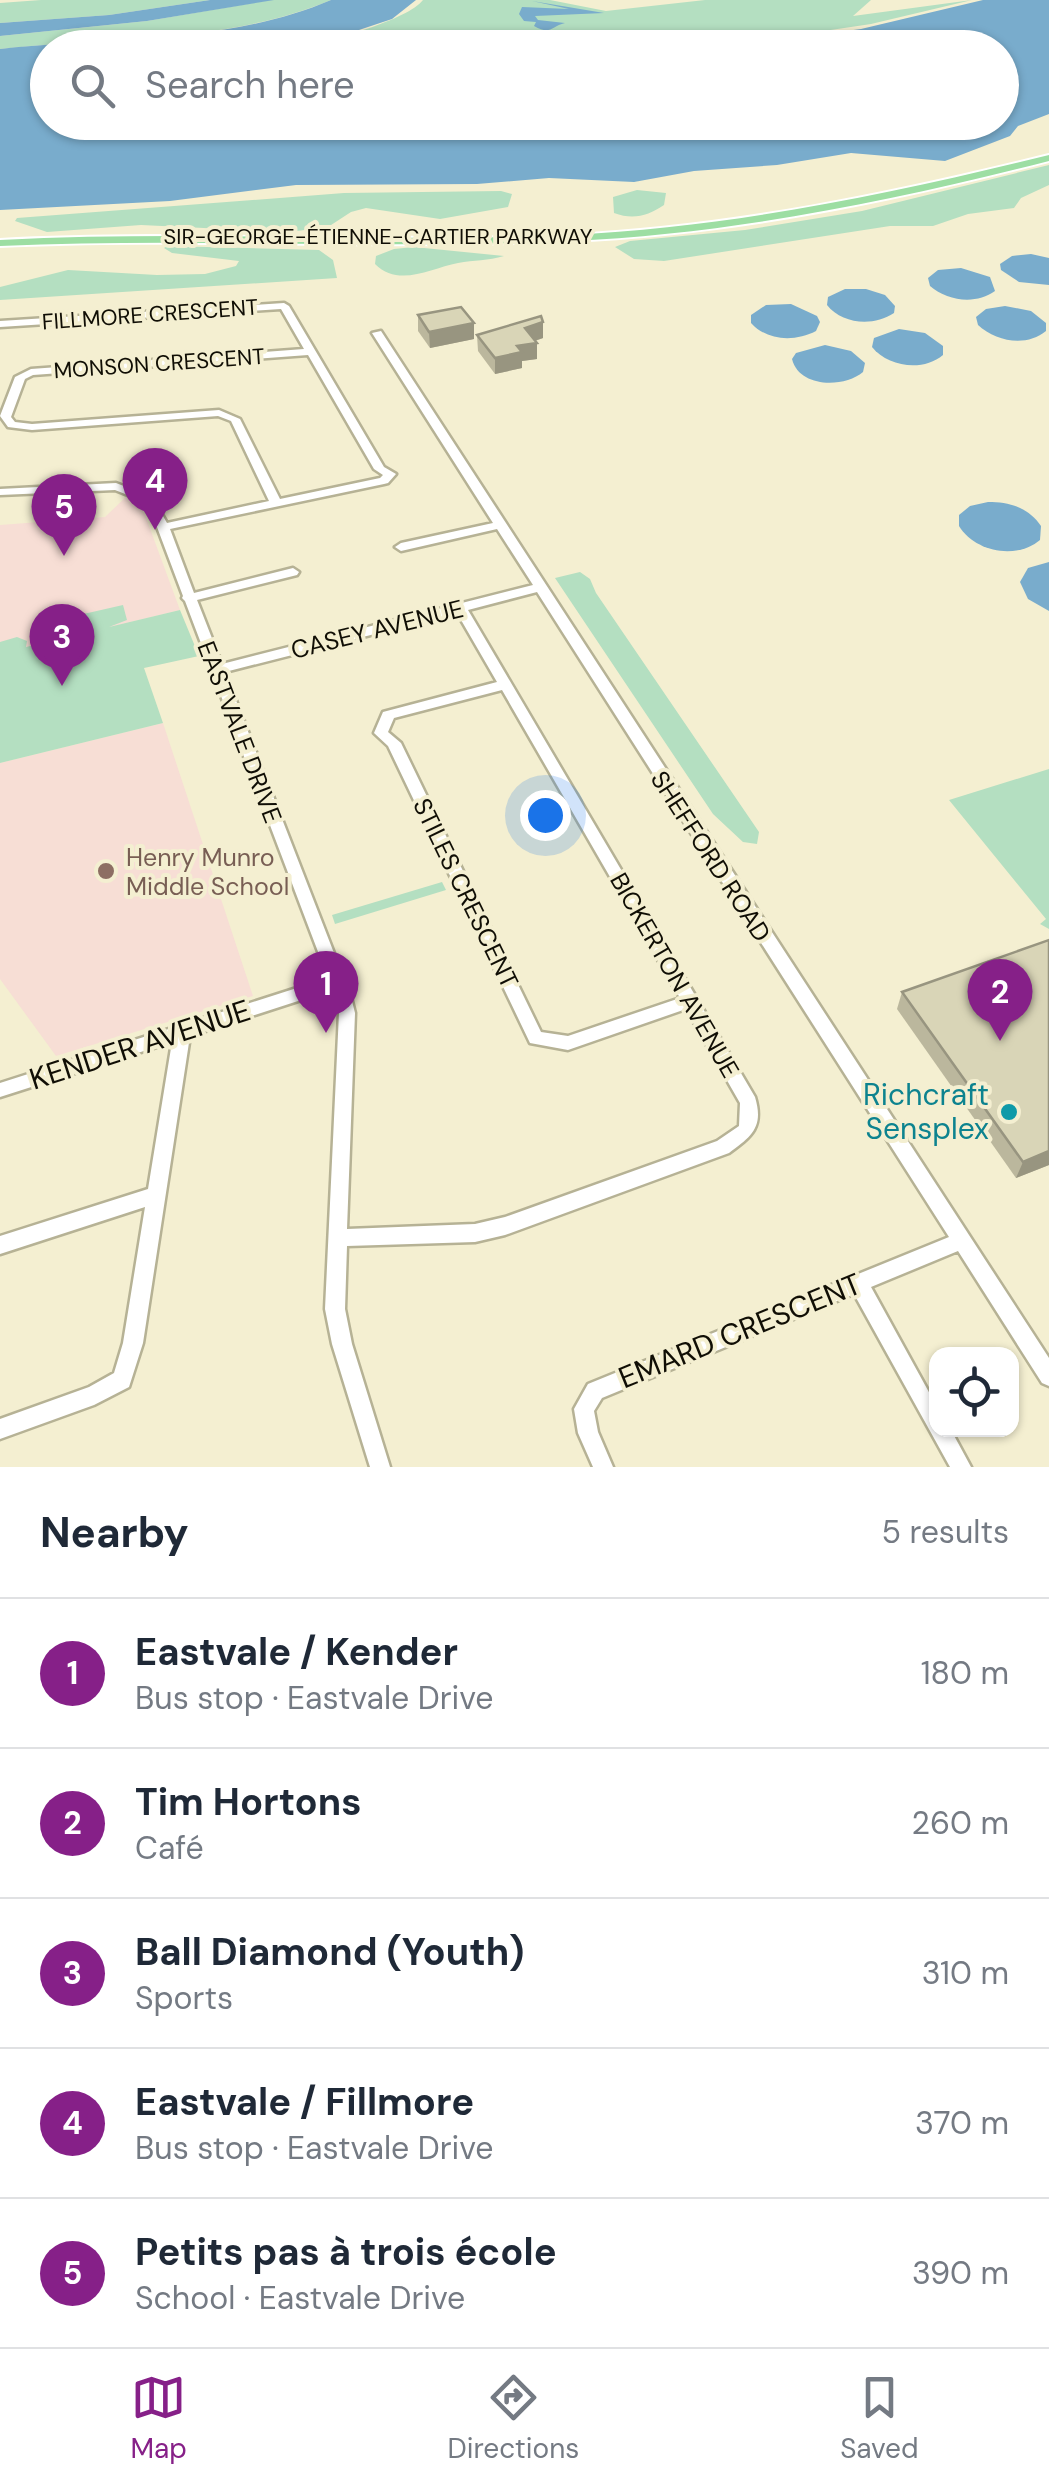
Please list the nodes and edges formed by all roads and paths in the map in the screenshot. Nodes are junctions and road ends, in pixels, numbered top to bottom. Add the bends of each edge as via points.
1 (1049, 158) edge
2 (0, 243) edge
3 (0, 324) edge
4 (376, 333) dead end
5 (311, 352) junction
6 (0, 492) edge
7 (276, 503) junction
8 (498, 525) junction
9 (163, 527) junction
10 (401, 547) dead end
11 (293, 572) dead end
12 (538, 588) junction
13 (188, 598) junction
14 (460, 607) junction
15 (216, 670) junction
16 (505, 685) junction
17 (337, 982) junction
18 (690, 1002) junction
19 (182, 1032) junction
20 (0, 1090) edge
21 (156, 1195) junction
22 (336, 1238) junction
23 (961, 1241) junction
24 (0, 1245) edge
25 (858, 1283) junction
26 (1049, 1376) edge
27 (929, 1411) edge
28 (0, 1429) edge
29 (944, 1437) edge
30 (380, 1467) edge
31 (603, 1467) edge
32 (960, 1467) edge

1 - 2 main road, SIR-GEORGE-ÉTIENNE-CARTIER PARKWAY via 837,209 648,232 488,240 234,236
3 - 5 street, FILLMORE CRESCENT via 284,306
4 - 8 street, SHEFFORD ROAD
5 - 7 street, FILLMORE CRESCENT via 380,470 390,474 384,481
5 - 7 street, MONSON CRESCENT via 32,372 20,376 6,416 12,426 32,427 218,413 234,419
6 - 9 street, EASTVALE DRIVE via 116,486 148,499
7 - 9 street, FILLMORE CRESCENT
8 - 10 street
8 - 12 street, SHEFFORD ROAD
9 - 13 street, EASTVALE DRIVE
11 - 13 street
12 - 14 street, CASEY AVENUE
12 - 23 street, SHEFFORD ROAD
13 - 15 street, EASTVALE DRIVE
14 - 15 street, CASEY AVENUE
14 - 16 street, BICKERTON AVENUE
15 - 17 street, EASTVALE DRIVE
16 - 18 street, BICKERTON AVENUE
16 - 18 street, STILES CRESCENT via 388,715 382,733 394,743 536,1038 568,1043
17 - 19 street, KENDER AVENUE
17 - 22 street, EASTVALE DRIVE via 347,1013
18 - 22 street, BICKERTON AVENUE via 750,1102 747,1130 722,1148 475,1233
19 - 20 street, KENDER AVENUE
19 - 21 street
21 - 24 street
21 - 28 street via 122,1380
22 - 30 street, EASTVALE DRIVE via 338,1327
23 - 25 street, EMARD CRESCENT
23 - 26 street, SHEFFORD ROAD
25 - 27 street
25 - 31 street, EMARD CRESCENT via 596,1390 584,1409
29 - 32 street

